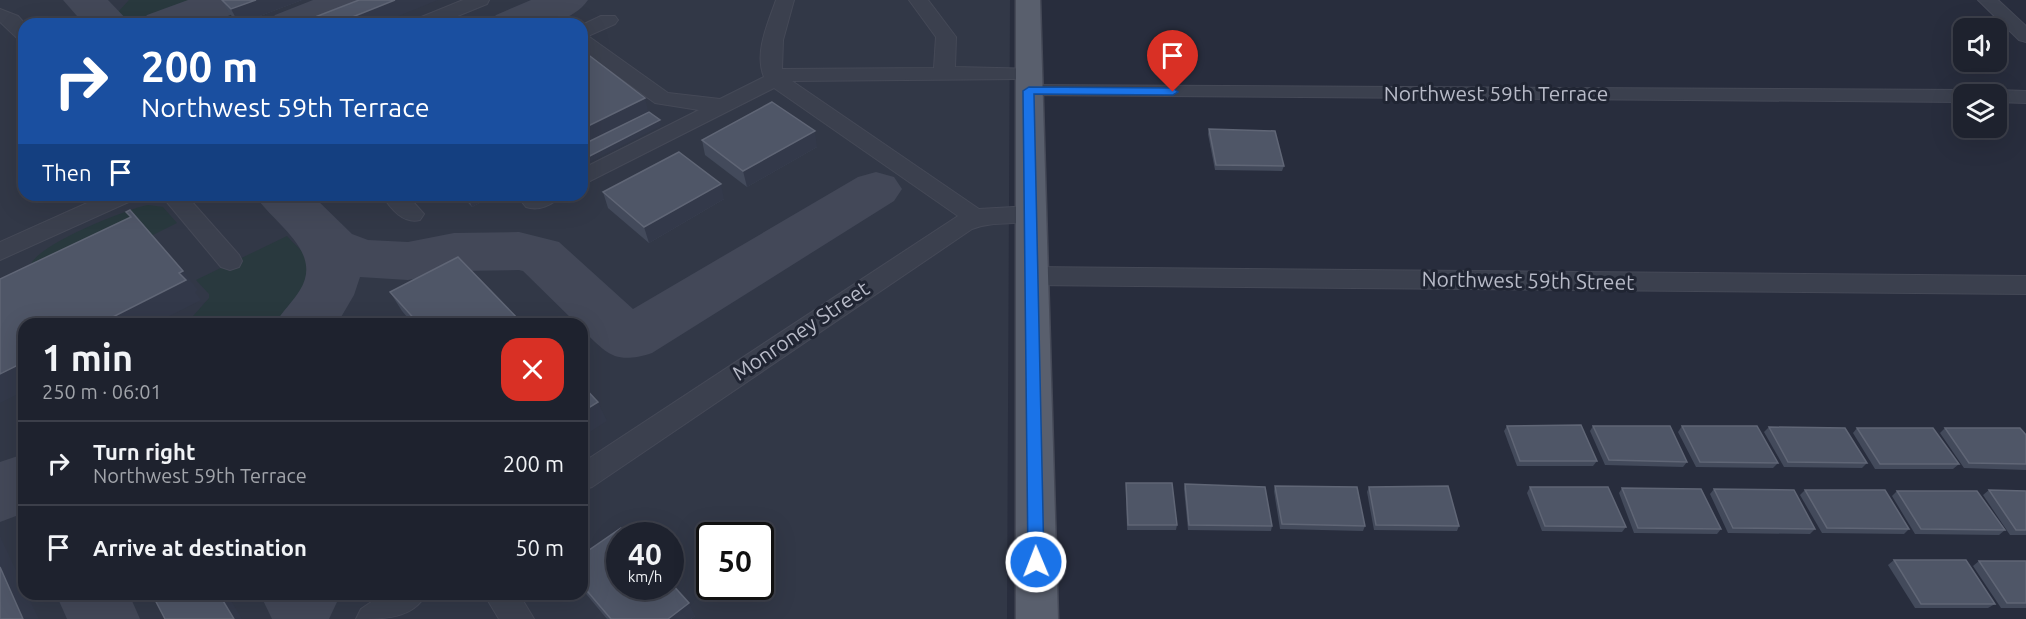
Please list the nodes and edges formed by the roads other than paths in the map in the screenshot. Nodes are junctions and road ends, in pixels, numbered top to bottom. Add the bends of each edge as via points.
1 (480, 0) edge
2 (785, 0) edge
3 (918, 0) edge
4 (1028, 0) edge
5 (1987, 0) edge
6 (0, 15) edge
7 (436, 18) edge
8 (608, 20) dead end
9 (18, 28) edge
10 (588, 29) edge
11 (2026, 36) edge
12 (588, 45) edge
13 (944, 74) junction
14 (775, 79) junction
15 (1029, 82) junction
16 (1953, 96) edge
17 (2007, 96) edge
18 (2026, 97) edge
19 (721, 106) junction
20 (588, 174) edge
21 (112, 201) edge
22 (178, 201) edge
23 (400, 201) edge
24 (412, 214) dead end
25 (1030, 214) junction
26 (975, 217) junction
27 (0, 252) edge
28 (230, 261) dead end
29 (1031, 276) junction
30 (2026, 285) edge
31 (588, 474) edge
32 (401, 600) edge
33 (504, 600) edge
34 (372, 619) edge
35 (518, 619) edge
36 (1037, 619) edge

1 - 7 street
2 - 14 street via 771,52
3 - 13 street via 946,37
4 - 15 main road
5 - 11 street
6 - 9 street
8 - 10 street
12 - 19 street via 662,99
13 - 14 street, Northwest 59th Terrace via 793,74
13 - 15 street, Northwest 59th Terrace
14 - 19 street, Northwest 59th Terrace
14 - 26 street
15 - 16 street, Northwest 59th Terrace
15 - 25 main road
17 - 18 street
19 - 20 street, Northwest 59th Terrace
21 - 27 street
22 - 28 street
23 - 24 street
25 - 26 street, Monroney Street
25 - 29 main road
26 - 31 street, Monroney Street
29 - 30 street, Northwest 59th Street
29 - 36 main road
32 - 34 street
33 - 35 street

